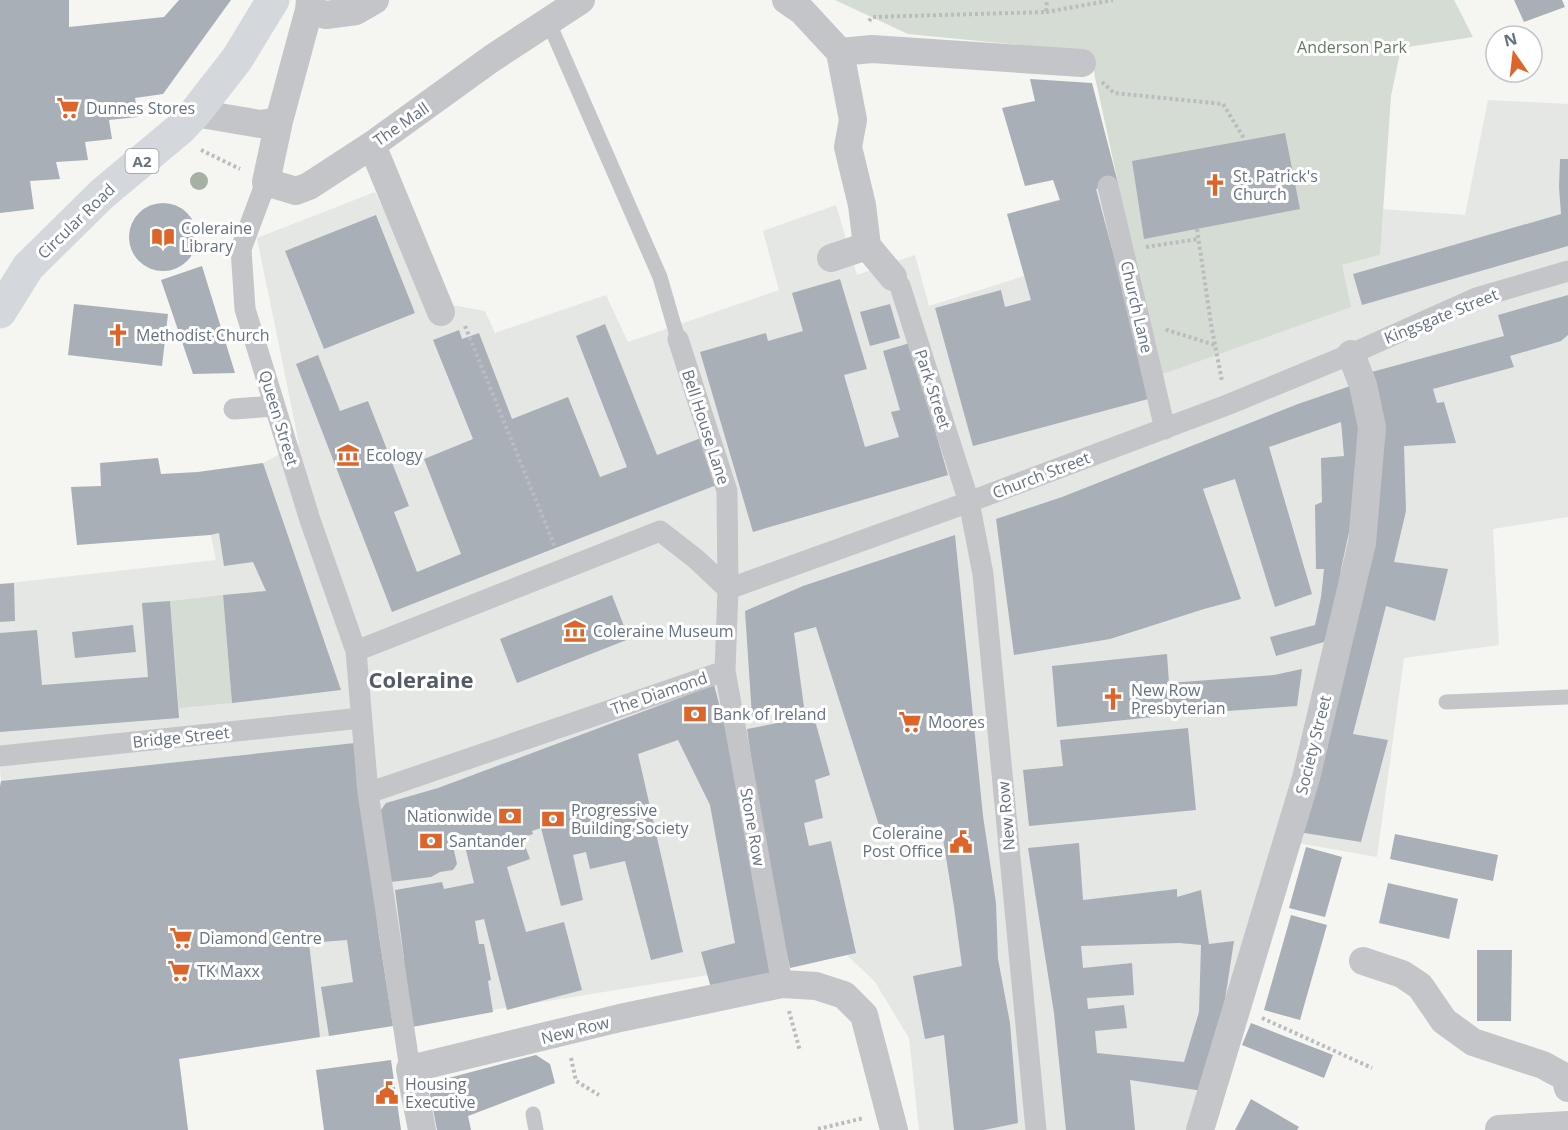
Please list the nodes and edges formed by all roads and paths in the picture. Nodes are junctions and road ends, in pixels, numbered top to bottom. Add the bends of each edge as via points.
1 (273, 0) edge
2 (375, 0) edge
3 (581, 0) edge
4 (786, 0) edge
5 (1047, 0) edge
6 (1113, 0) edge
7 (310, 5) edge
8 (1046, 12) junction
9 (548, 21) junction
10 (840, 52) junction
11 (1082, 63) joint
12 (195, 113) junction
13 (279, 121) junction
14 (1245, 140) dead end
15 (372, 145) junction
16 (201, 150) dead end
17 (266, 182) junction
18 (1108, 186) dead end
19 (1197, 229) dead end
20 (1198, 239) junction
21 (867, 246) junction
22 (1124, 250) junction
23 (831, 258) dead end
24 (1568, 271) edge
25 (893, 277) joint
26 (0, 312) edge
27 (441, 312) joint
28 (1164, 320) dead end
29 (678, 339) joint
30 (1215, 345) junction
31 (1351, 354) junction
32 (1227, 405) junction
33 (275, 406) junction
34 (234, 409) dead end
35 (1165, 429) junction
36 (969, 502) junction
37 (564, 569) junction
38 (728, 588) junction
39 (356, 651) junction
40 (725, 671) junction
41 (1568, 697) edge
42 (1446, 702) dead end
43 (362, 718) junction
44 (0, 756) edge
45 (368, 793) junction
46 (1363, 961) dead end
47 (782, 984) junction
48 (1237, 1006) junction
49 (564, 1032) junction
50 (800, 1051) dead end
51 (1372, 1068) dead end
52 (410, 1069) junction
53 (1568, 1088) edge
54 (599, 1095) dead end
55 (533, 1114) dead end
56 (891, 1121) edge
57 (1568, 1125) edge
58 (819, 1129) edge
59 (1499, 1129) edge
60 (422, 1130) edge
61 (536, 1130) edge
62 (1036, 1130) edge
63 (1200, 1130) edge

1 - 12 main road, Circular Road / A2 via 237,59
2 - 7 street via 356,11 326,15
3 - 9 street, The Mall
4 - 10 street via 802,11
5 - 8 path
6 - 8 path
7 - 13 street
8 - 10 path via 872,17
9 - 15 street, The Mall
9 - 29 lane via 660,277
10 - 11 street via 872,49
10 - 21 street via 853,120 848,147
11 - 14 path via 1114,93 1223,104
12 - 13 street via 260,124
12 - 26 main road, Circular Road / A2 via 102,194 28,267
13 - 17 street
15 - 17 street, The Mall via 296,191
15 - 27 street
16 - 17 path
17 - 33 street, Queen Street via 241,249 245,309
18 - 22 street, Church Lane
19 - 20 path
20 - 22 path
20 - 30 path
21 - 23 street
21 - 25 street
22 - 35 street, Church Lane
24 - 31 street, Kingsgate Street via 1476,298
25 - 36 street, Park Street via 900,286
27 - 37 path via 464,325
28 - 30 path via 1167,330
29 - 38 street, Bell House Lane via 727,491
30 - 32 path
31 - 32 street, Church Street
31 - 48 street, Society Street via 1372,427 1362,543 1306,778
32 - 35 street, Church Street
33 - 34 street
33 - 39 street, Queen Street
35 - 36 street, Church Street
36 - 38 street, Church Street
36 - 62 street, New Row via 983,574
37 - 38 street via 660,531
37 - 39 street
38 - 40 street, The Diamond
39 - 43 street
40 - 45 street, The Diamond
40 - 47 street, Stone Row
41 - 42 lane
43 - 44 street, Bridge Street
43 - 45 street
45 - 52 street
46 - 53 street via 1402,974 1420,986 1444,1021 1473,1042 1543,1065 1565,1077
47 - 49 street, New Row
47 - 50 path
47 - 56 street, New Row via 816,986 844,996 864,1015
48 - 51 path
48 - 63 street, Society Street
49 - 52 street, New Row
49 - 54 path via 576,1081
52 - 60 street
55 - 61 lane
56 - 58 path
57 - 59 street

